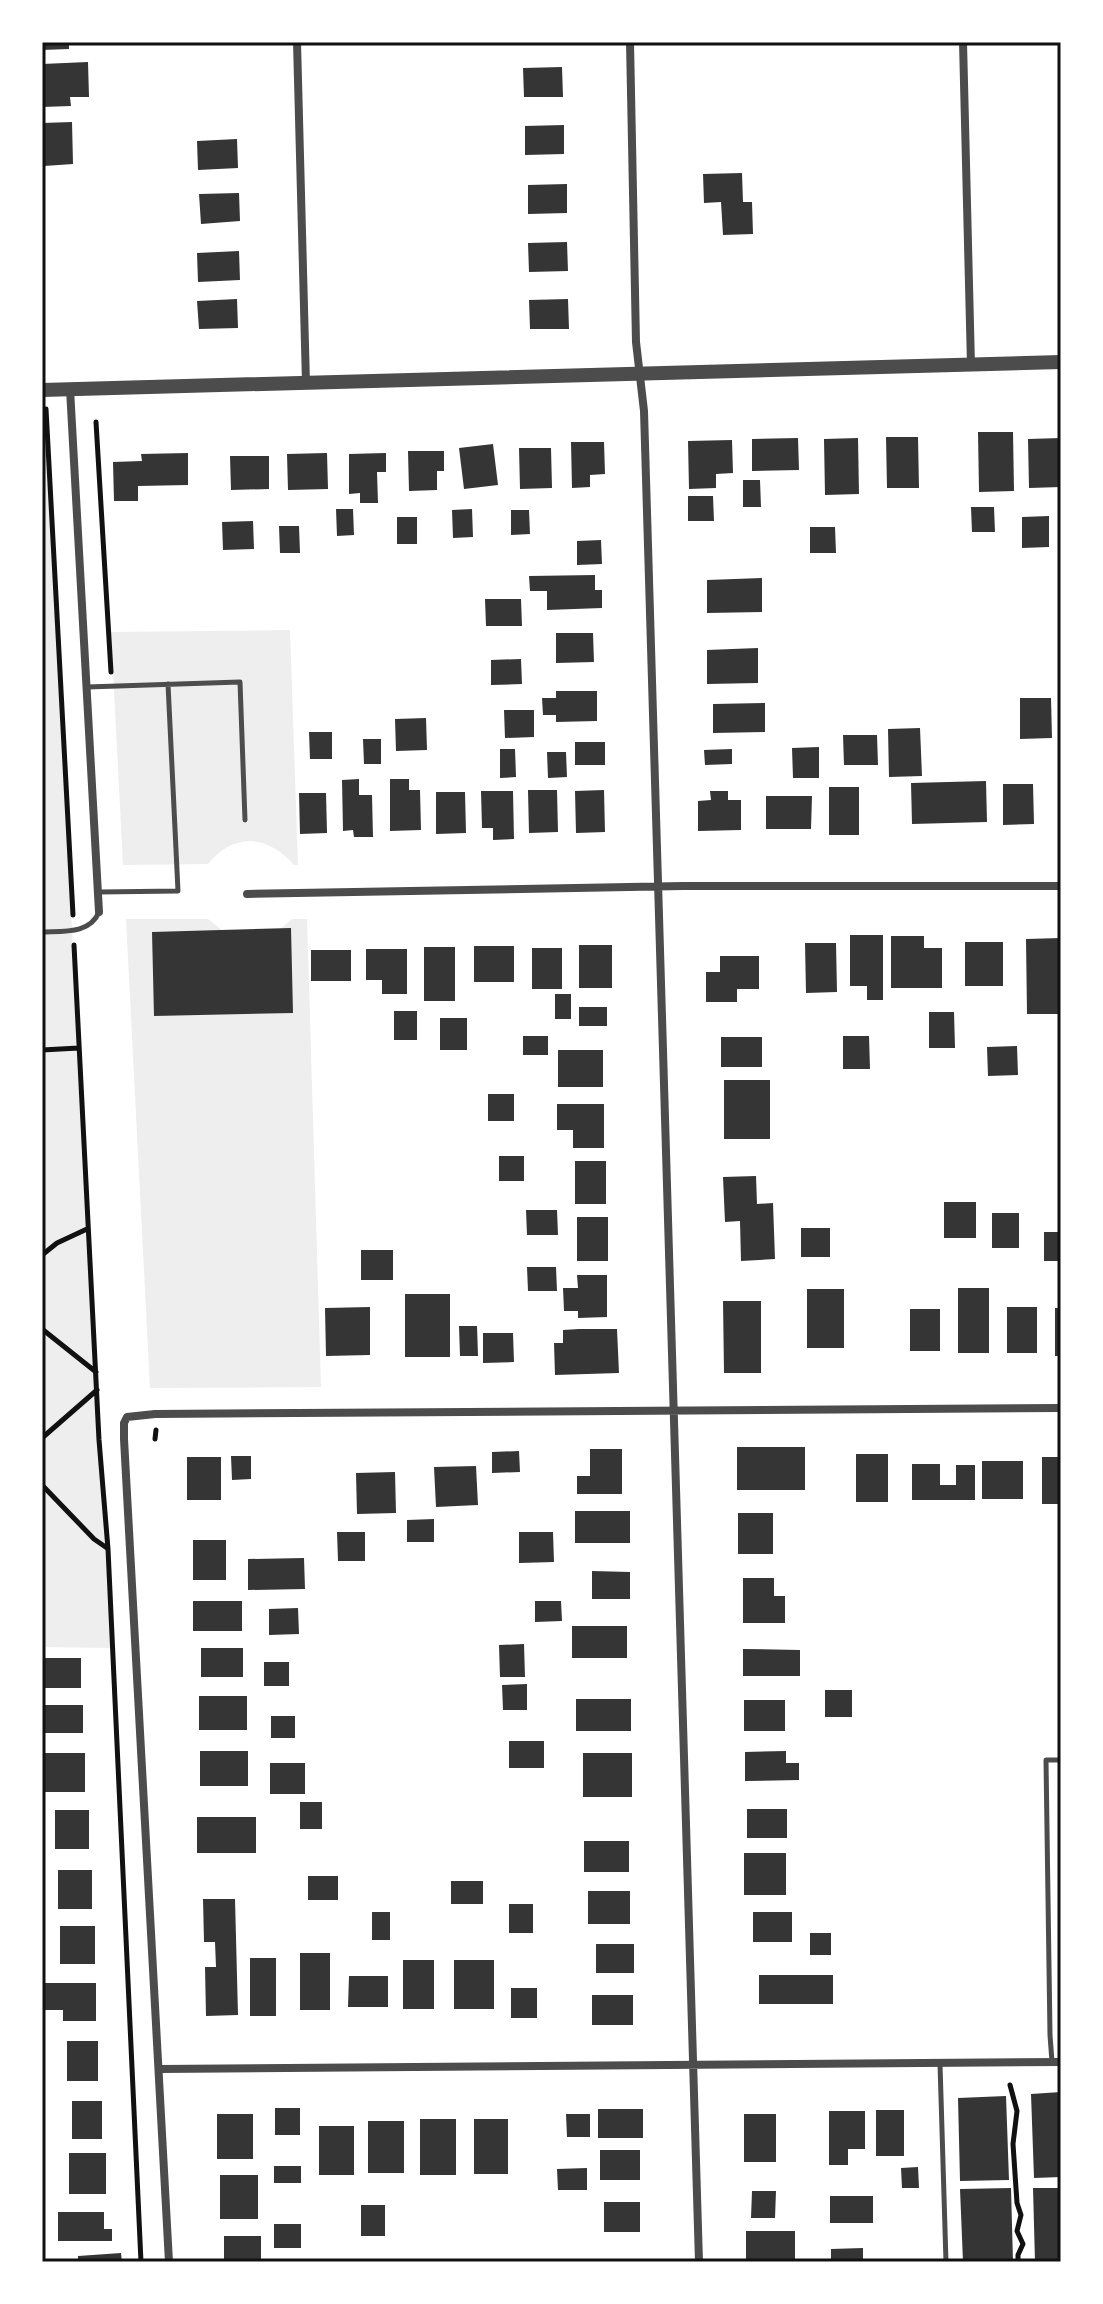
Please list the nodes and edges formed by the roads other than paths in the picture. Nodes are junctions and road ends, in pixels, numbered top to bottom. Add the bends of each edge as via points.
1 (297, 42) edge
2 (630, 42) edge
3 (963, 42) edge
4 (1061, 362) edge
5 (971, 365) junction
6 (641, 374) junction
7 (306, 383) junction
8 (70, 389) junction
9 (42, 390) edge
10 (168, 684) junction
11 (87, 687) junction
12 (245, 820) dead end
13 (1061, 886) edge
14 (658, 887) junction
15 (99, 892) junction
16 (247, 894) dead end
17 (99, 912) joint
18 (42, 932) edge
19 (1061, 1408) edge
20 (673, 1409) junction
21 (1061, 1760) edge
22 (1056, 2062) edge
23 (693, 2064) junction
24 (940, 2064) junction
25 (159, 2069) junction
26 (169, 2262) edge
27 (699, 2262) edge
28 (946, 2262) edge

1 - 7 street
2 - 6 street
3 - 5 street
4 - 5 street
5 - 6 street
6 - 7 street
6 - 14 street
7 - 8 street
8 - 9 street
8 - 11 street
10 - 11 lane
10 - 12 lane via 240,682
10 - 15 lane via 178,891
11 - 15 street
13 - 14 street
14 - 16 street
14 - 20 street
15 - 17 street
17 - 18 lane via 86,928
19 - 20 street
20 - 23 street
20 - 25 street via 127,1417 124,1439
21 - 22 lane via 1046,1760 1050,2035
22 - 24 street
23 - 24 street
23 - 25 street
23 - 27 street
24 - 28 lane
25 - 26 street

